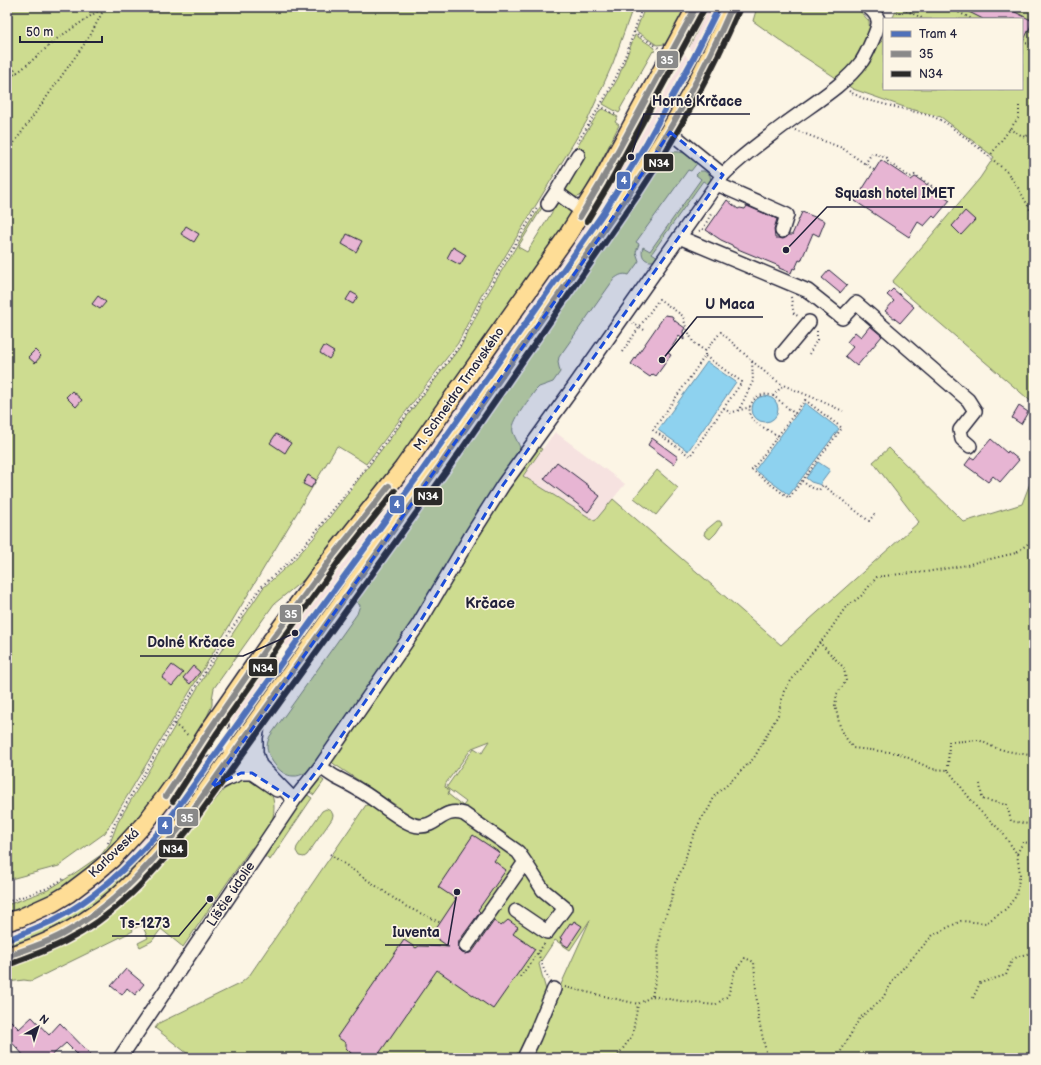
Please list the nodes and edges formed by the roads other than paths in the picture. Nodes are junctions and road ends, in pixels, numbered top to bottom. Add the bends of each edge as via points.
1 (696, 7) edge
2 (732, 7) edge
3 (868, 7) edge
4 (887, 15) edge
5 (883, 21) edge
6 (670, 132) junction
7 (576, 151) road end
8 (720, 180) junction
9 (556, 192) junction
10 (543, 205) road end
11 (583, 212) junction
12 (782, 231) dead end
13 (679, 237) junction
14 (809, 322) dead end
15 (783, 353) dead end
16 (970, 446) dead end
17 (221, 713) junction
18 (259, 719) junction
19 (193, 745) junction
20 (230, 748) junction
21 (320, 766) junction
22 (256, 769) junction
23 (211, 787) junction
24 (294, 800) junction
25 (525, 862) junction
26 (516, 911) dead end
27 (7, 922) edge
28 (466, 946) dead end
29 (7, 956) edge
30 (554, 989) road end
31 (120, 1058) edge
32 (524, 1058) edge

1 - 11 main road, M. Schneidra Trnavského
2 - 6 main road via 698,82
3 - 4 street via 875,13
5 - 8 street, Líščie údolie via 862,60 841,83 742,157
6 - 8 street
6 - 18 main road via 587,256
7 - 9 street
8 - 12 street via 788,215
8 - 13 street, Líščie údolie
9 - 10 street
9 - 11 street
11 - 17 main road, M. Schneidra Trnavského via 403,468 316,579
13 - 16 street via 808,292 842,318 856,303 968,400 975,411 960,430 962,439
13 - 21 street, Líščie údolie via 504,485 418,625
14 - 15 street
17 - 19 main road, M. Schneidra Trnavského
17 - 20 street via 222,736
18 - 20 main road
18 - 22 street
19 - 20 street
19 - 27 main road, Karloveská via 165,797 112,859 58,900
20 - 22 street via 237,761
20 - 23 main road
21 - 24 street, Líščie údolie
21 - 25 street via 408,823 417,826 426,826 450,812 464,814 518,852
22 - 23 street
22 - 24 street via 270,786
23 - 29 main road via 159,855 114,900 60,936
24 - 31 street, Líščie údolie
25 - 26 street via 543,890 565,908 547,932
25 - 28 street
30 - 32 street

